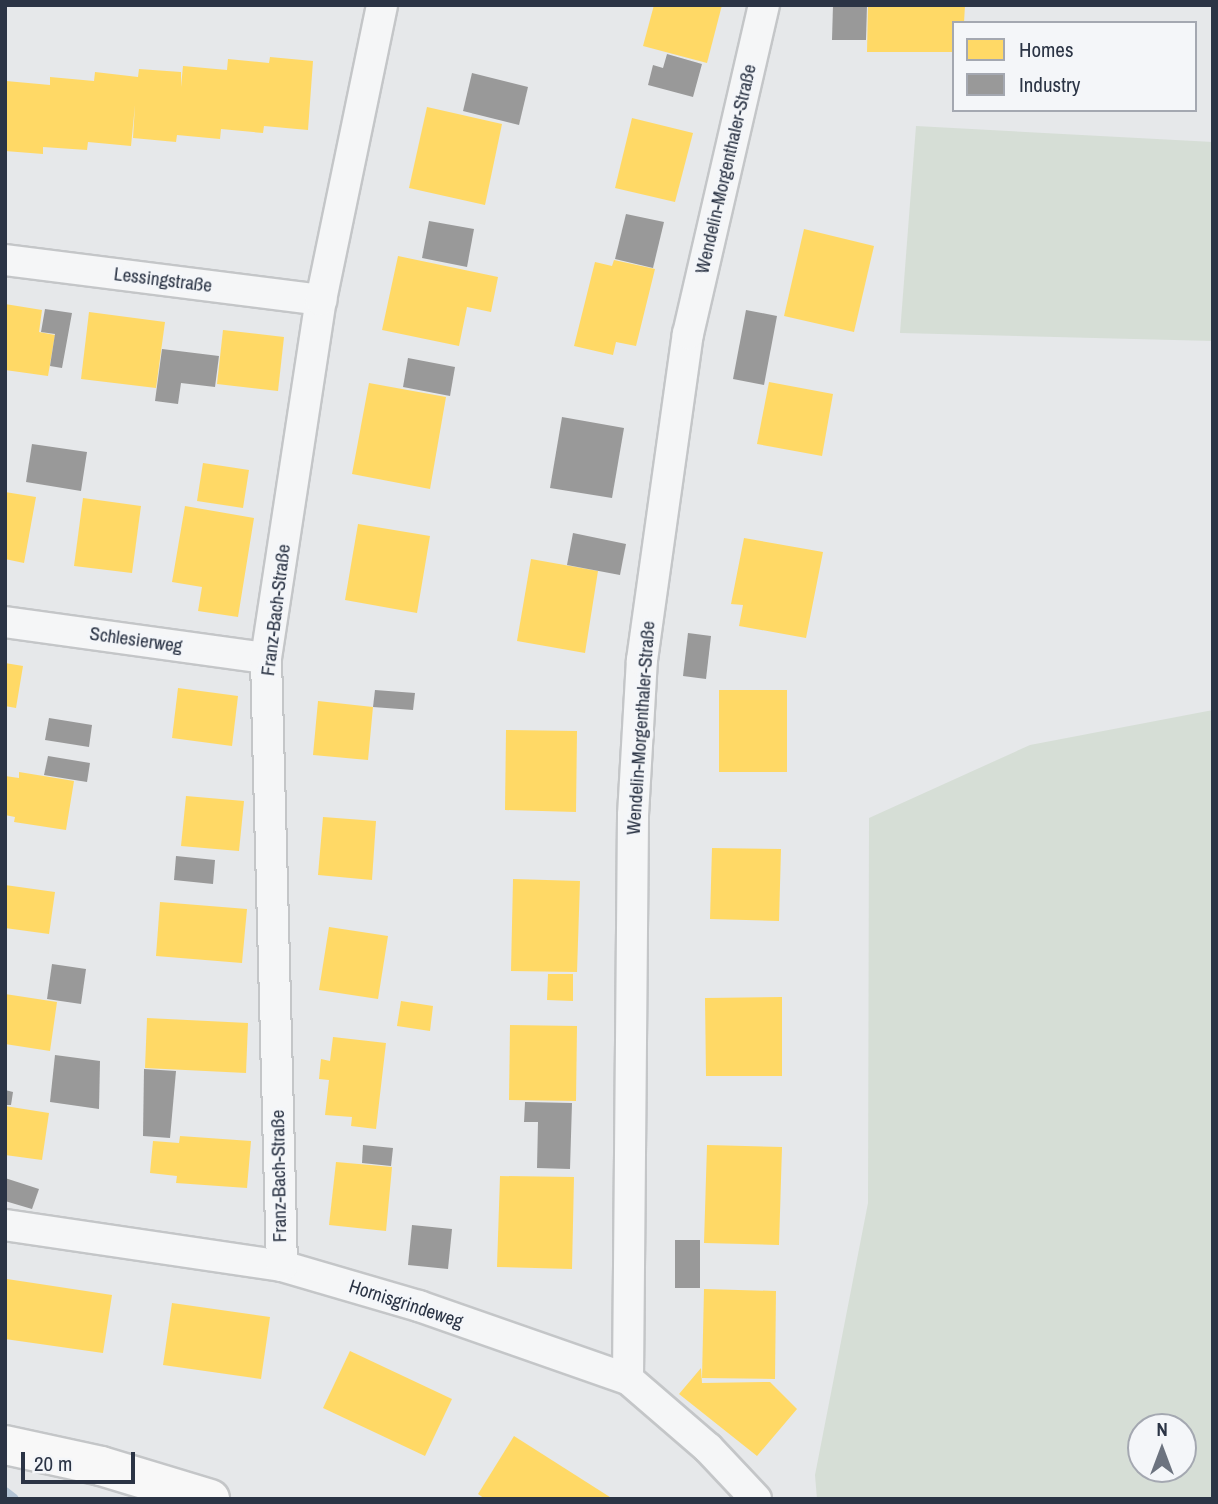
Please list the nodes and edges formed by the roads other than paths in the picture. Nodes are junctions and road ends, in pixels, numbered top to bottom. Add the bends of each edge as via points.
1 (382, 5) edge
2 (764, 5) edge
3 (5, 260) edge
4 (321, 300) junction
5 (5, 622) edge
6 (266, 658) junction
7 (5, 1225) edge
8 (282, 1266) junction
9 (628, 1379) junction
10 (5, 1445) edge
11 (210, 1499) edge
12 (756, 1499) edge

1 - 4 street, Franz-Bach-Straße
2 - 9 street, Wendelin-Morgenthaler-Straße via 688,334 642,660 633,815
3 - 4 street, Lessingstraße
4 - 6 street, Franz-Bach-Straße
5 - 6 street, Schlesierweg
6 - 8 street, Franz-Bach-Straße
7 - 8 street, Hornisgrindeweg
8 - 9 street, Hornisgrindeweg via 419,1306
9 - 12 street, Hornisgrindeweg via 708,1448
10 - 11 main road via 101,1466

